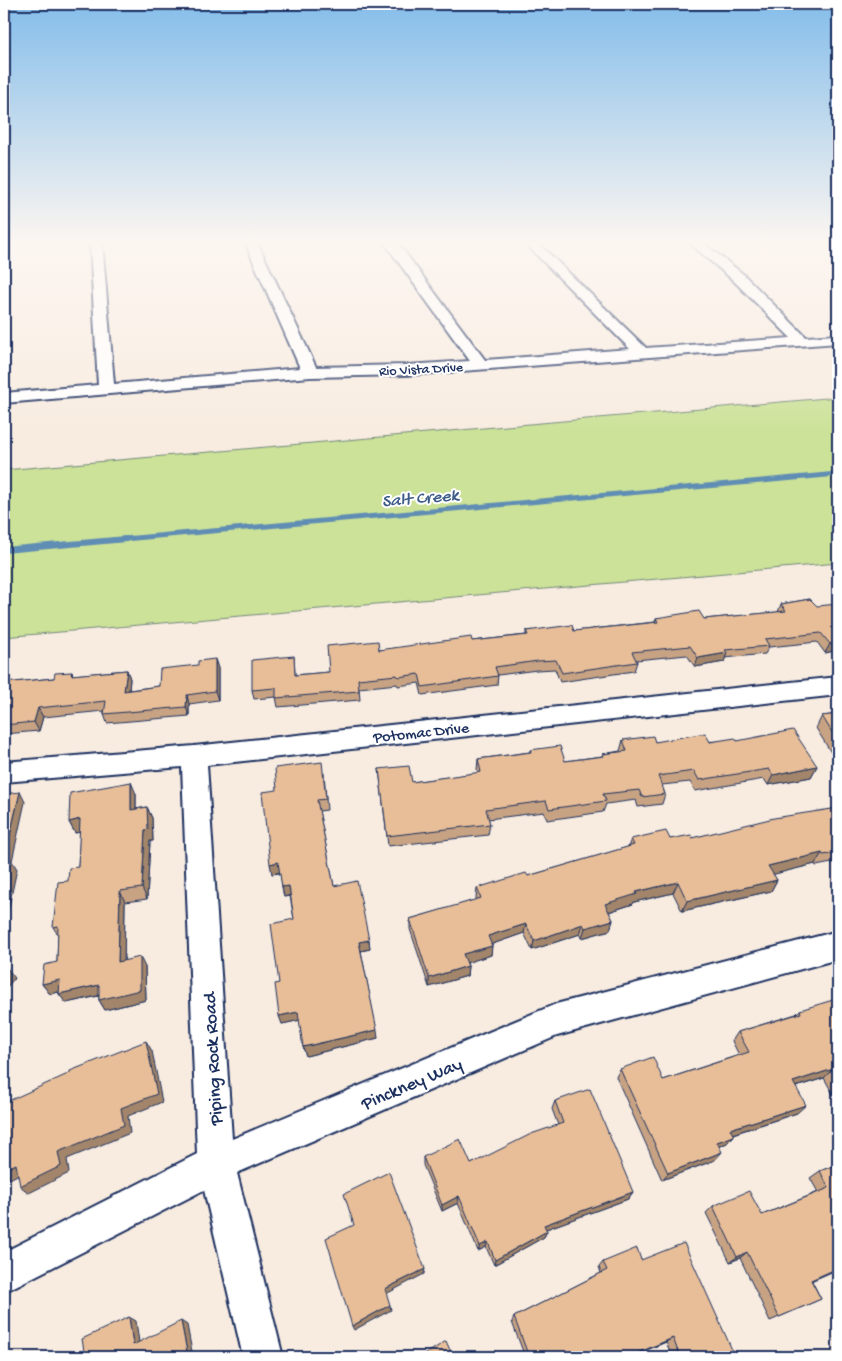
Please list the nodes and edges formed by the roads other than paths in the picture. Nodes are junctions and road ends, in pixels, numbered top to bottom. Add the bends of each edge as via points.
1 (100, 306) edge
2 (280, 306) edge
3 (437, 306) edge
4 (594, 306) edge
5 (767, 306) edge
6 (838, 339) edge
7 (802, 341) junction
8 (642, 353) junction
9 (480, 364) junction
10 (310, 372) junction
11 (106, 389) junction
12 (4, 398) edge
13 (838, 686) edge
14 (194, 756) junction
15 (4, 772) edge
16 (838, 945) edge
17 (216, 1164) junction
18 (4, 1273) edge
19 (263, 1357) edge

1 - 11 street
2 - 10 street
3 - 9 street
4 - 8 street
5 - 7 street
6 - 7 street, Rio Vista Drive
7 - 8 street, Rio Vista Drive
8 - 9 street, Rio Vista Drive
9 - 10 street, Rio Vista Drive via 408,370
10 - 11 street, Rio Vista Drive
11 - 12 street, Rio Vista Drive
13 - 14 street, Potomac Drive
14 - 15 street, Potomac Drive
14 - 17 street, Piping Rock Road
16 - 17 street, Pinckney Way via 556,1020
17 - 18 street, Pinckney Way
17 - 19 street, Piping Rock Road

